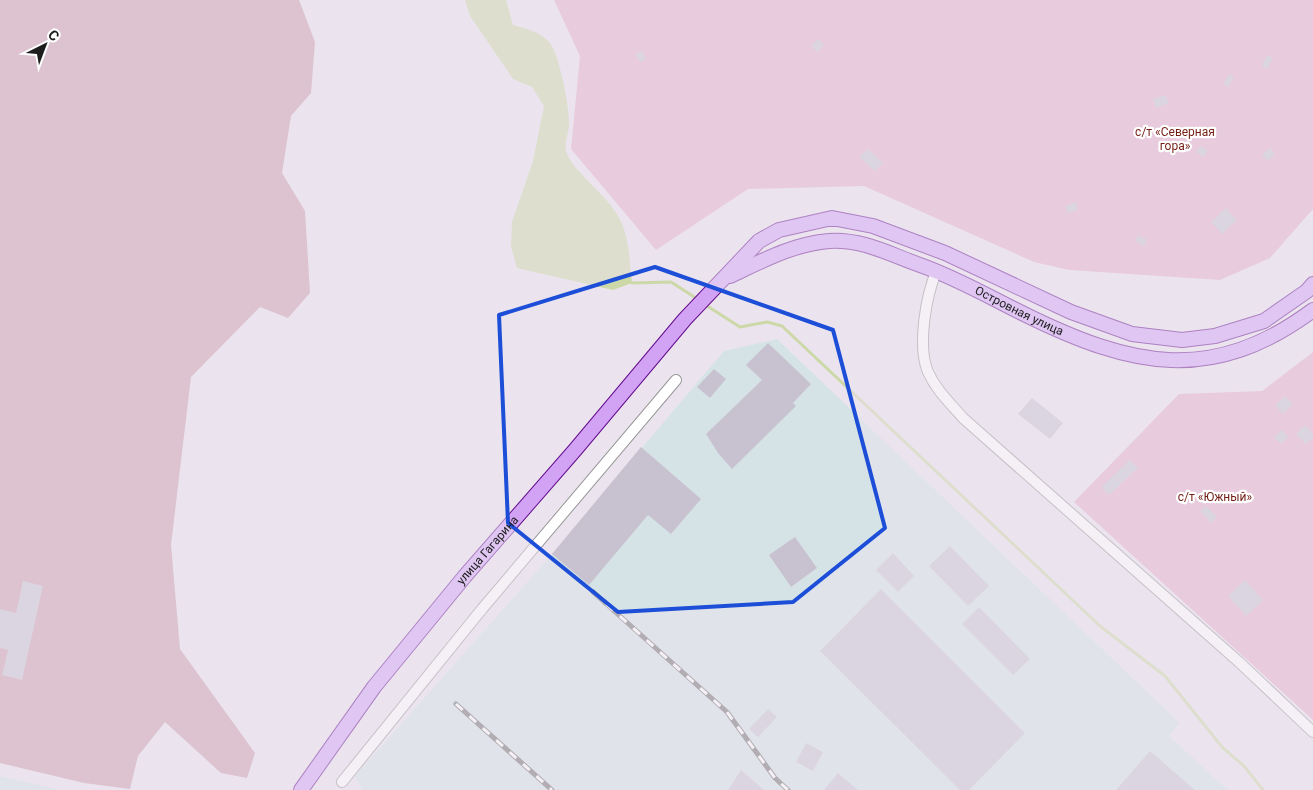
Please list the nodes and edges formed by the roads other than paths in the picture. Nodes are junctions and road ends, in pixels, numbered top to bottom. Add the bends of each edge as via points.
1 (937, 270) junction
2 (725, 279) junction
3 (1313, 284) edge
4 (1313, 310) edge
5 (676, 380) dead end
6 (1313, 732) edge
7 (342, 782) dead end
8 (301, 790) edge

1 - 2 main road, Островная улица via 875,246 830,241 792,248
1 - 4 main road, Островная улица via 1092,344 1170,361 1214,359 1248,348 1274,337
1 - 6 street via 925,311 924,345 927,370 937,390 962,418 1239,662
2 - 3 main road, Островная улица via 759,242 779,230 832,218 873,226 945,253 1070,312 1132,334 1182,340 1215,336 1264,321
2 - 8 main road, улица Гагарина via 685,319 465,576 374,687
5 - 7 street via 488,602

